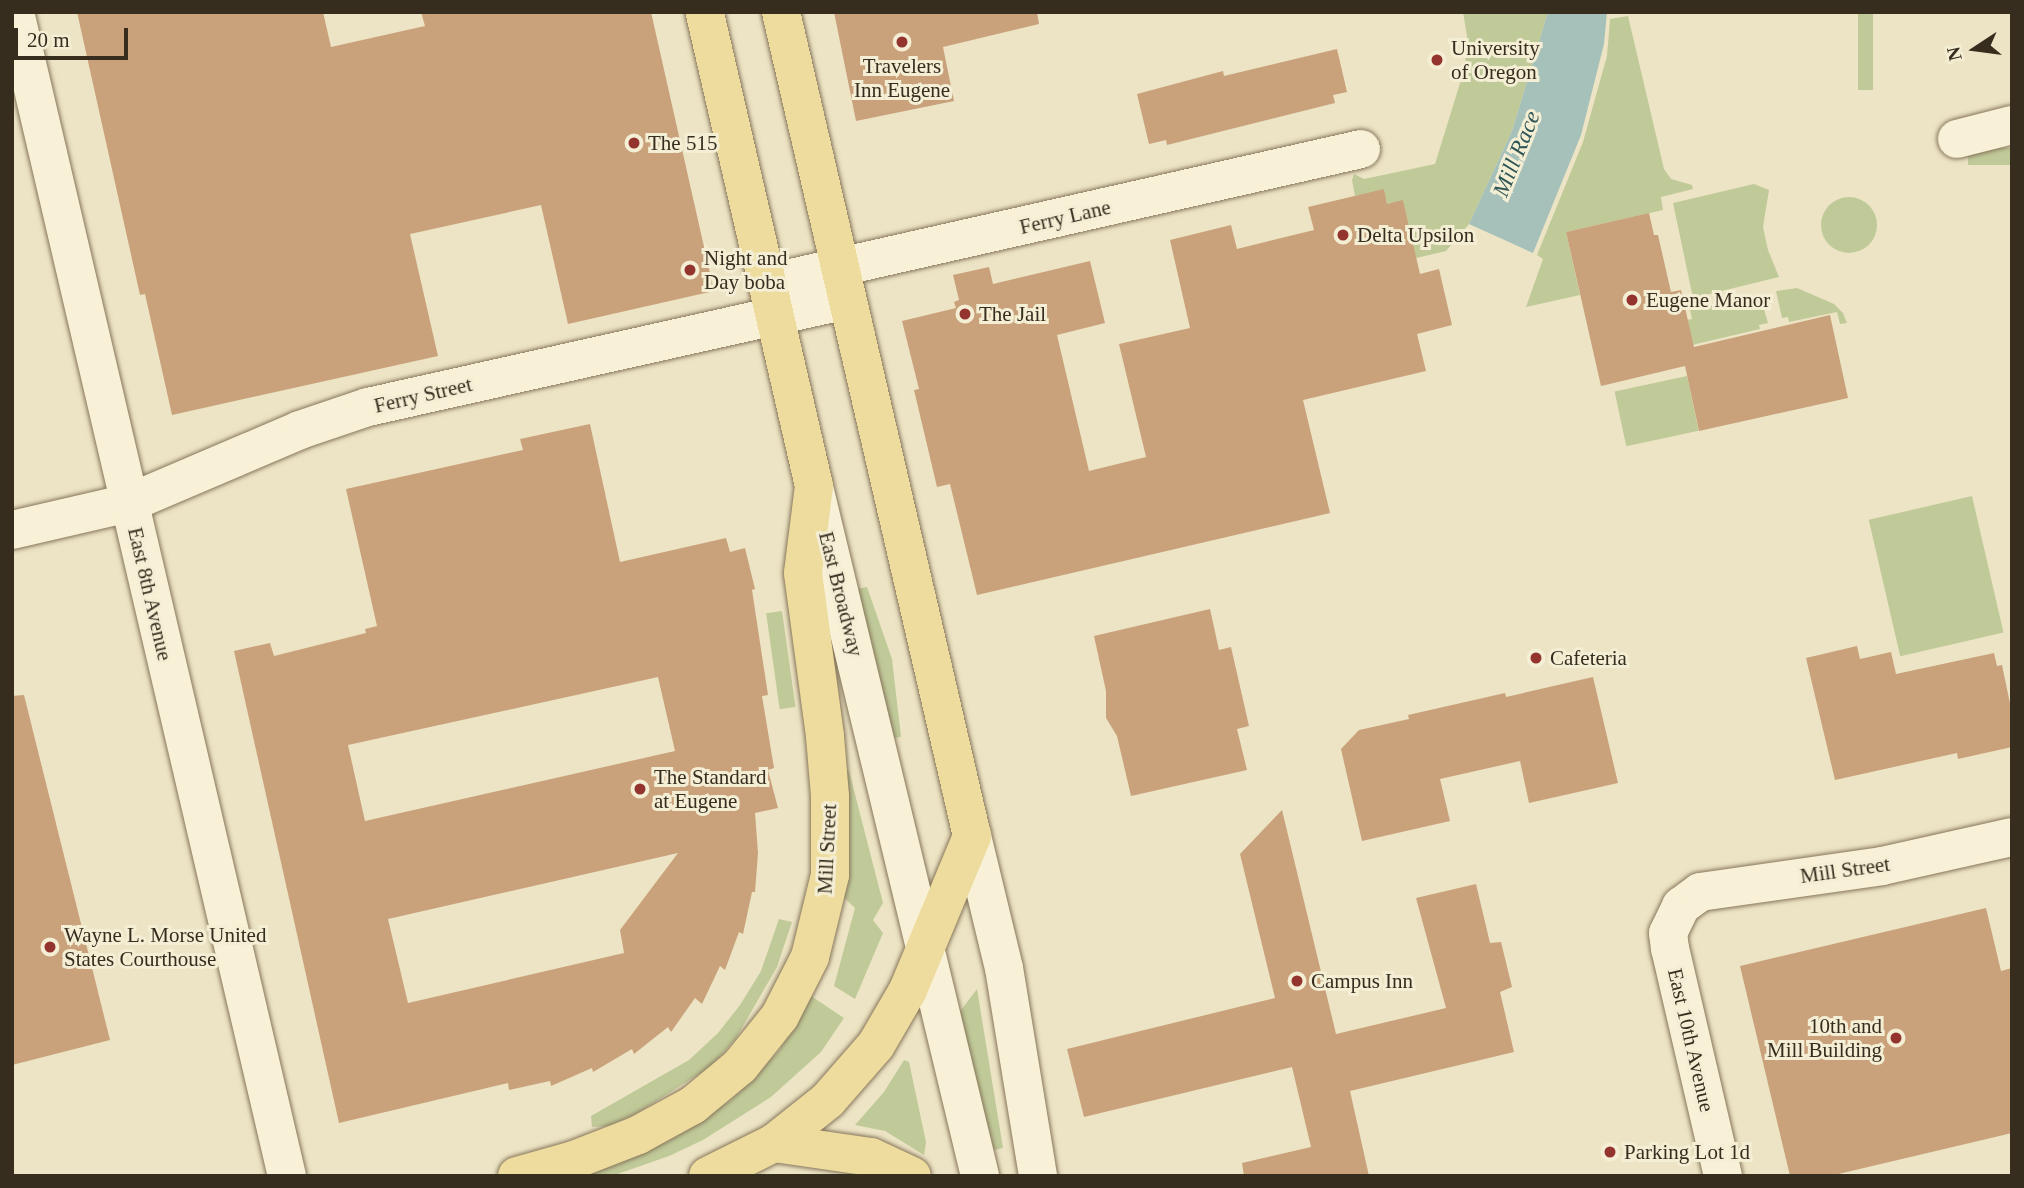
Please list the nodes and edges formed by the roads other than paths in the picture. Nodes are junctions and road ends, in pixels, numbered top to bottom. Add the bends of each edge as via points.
1 (15, 12) edge
2 (705, 12) edge
3 (781, 12) edge
4 (2012, 125) edge
5 (1957, 139) dead end
6 (1361, 149) dead end
7 (844, 284) junction
8 (772, 300) junction
9 (814, 486) junction
10 (129, 503) junction
11 (12, 530) edge
12 (972, 836) junction
13 (2012, 837) edge
14 (1681, 906) joint
15 (924, 952) junction
16 (774, 1143) junction
17 (287, 1176) edge
18 (517, 1176) edge
19 (708, 1176) edge
20 (912, 1176) edge
21 (981, 1176) edge
22 (1038, 1176) edge
23 (1723, 1176) edge

1 - 10 street, East 8th Avenue
2 - 8 main road, East Broadway
3 - 7 main road
4 - 5 street
6 - 7 street, Ferry Lane
7 - 8 street, Ferry Lane
7 - 12 main road
8 - 9 main road, East Broadway
8 - 10 street, Ferry Street via 368,407 300,430
9 - 15 street, East Broadway
9 - 18 main road, Mill Street via 803,573 825,736 830,875 810,957 772,1026 740,1066 693,1105 638,1135
10 - 11 street, Ferry Street
10 - 17 street, East 8th Avenue
12 - 15 main road
12 - 22 street via 1004,968
13 - 14 street, Mill Street via 1882,866 1700,892
14 - 23 street, East 10th Avenue via 1668,933 1670,949
15 - 16 main road via 876,1045 828,1100
15 - 21 street, East Broadway
16 - 19 main road
16 - 20 main road via 872,1157

